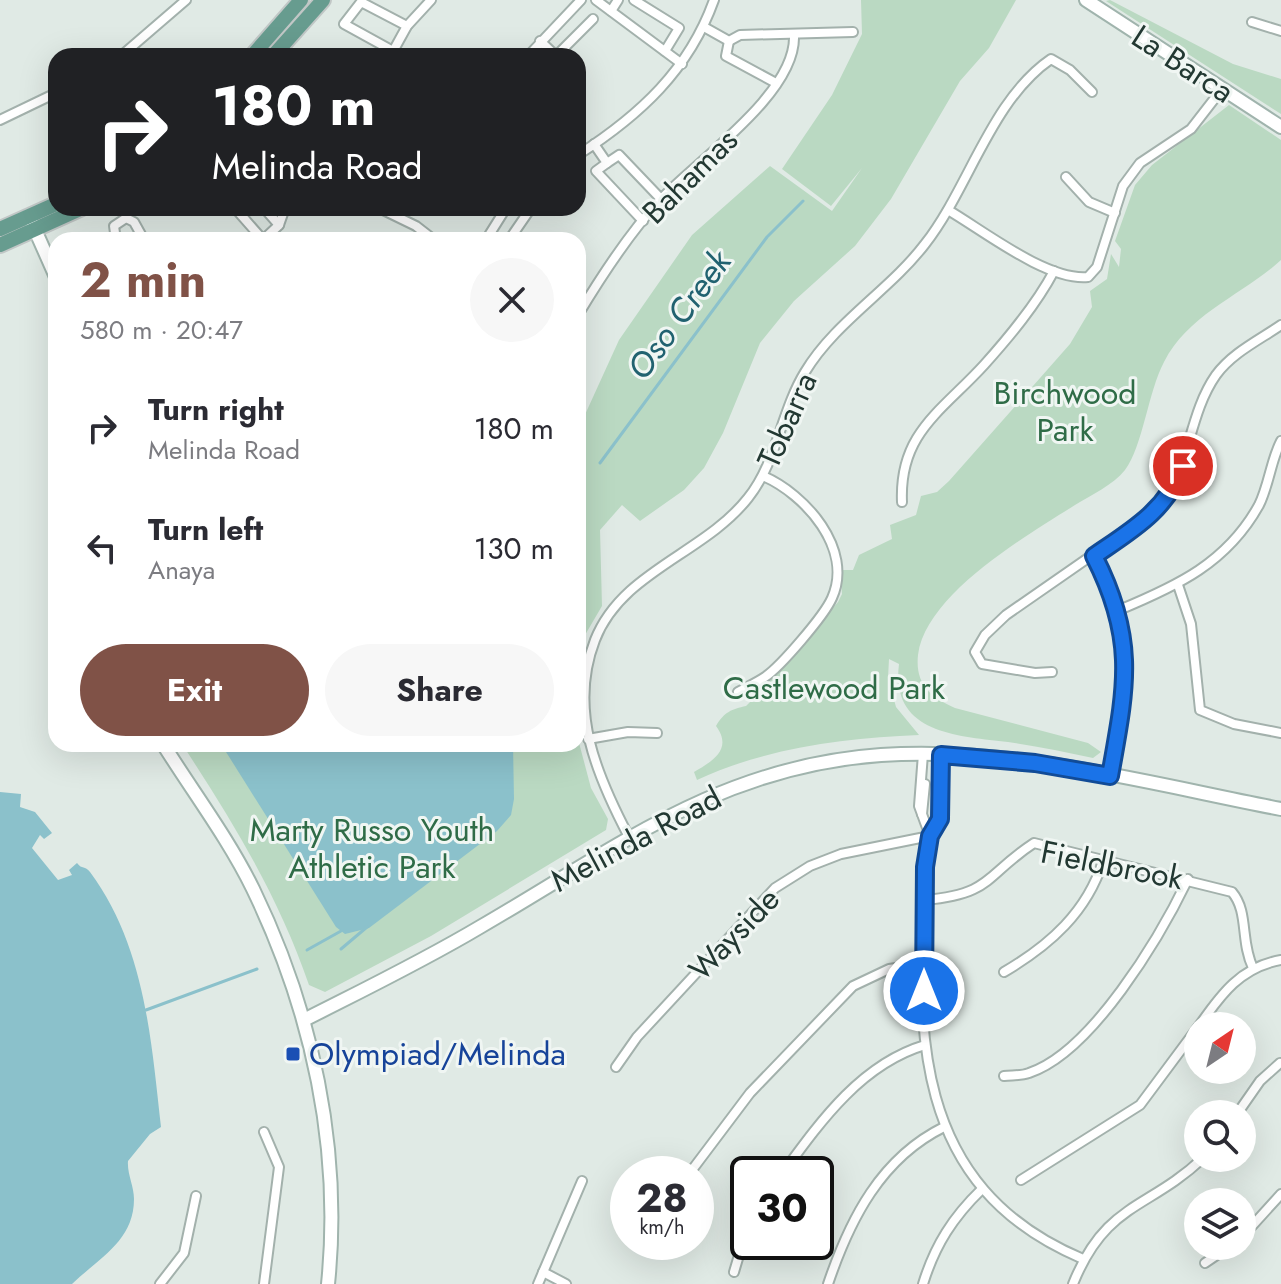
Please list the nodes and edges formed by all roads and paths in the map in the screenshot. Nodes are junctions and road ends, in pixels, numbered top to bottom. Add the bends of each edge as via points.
1 (186, 0) edge
2 (301, 0) edge
3 (323, 0) edge
4 (431, 0) edge
5 (581, 0) edge
6 (596, 0) edge
7 (618, 0) edge
8 (634, 0) edge
9 (714, 0) edge
10 (1086, 0) edge
11 (611, 11) junction
12 (593, 19) dead end
13 (1252, 22) dead end
14 (407, 26) junction
15 (704, 27) junction
16 (1281, 31) edge
17 (853, 32) dead end
18 (794, 36) junction
19 (540, 41) junction
20 (729, 41) junction
21 (130, 48) edge
22 (259, 48) edge
23 (280, 48) edge
24 (382, 48) edge
25 (395, 48) edge
26 (534, 48) edge
27 (547, 48) edge
28 (564, 48) edge
29 (665, 51) junction
30 (682, 64) junction
31 (776, 83) junction
32 (1222, 89) junction
33 (1092, 92) dead end
34 (48, 97) edge
35 (0, 120) edge
36 (1281, 127) edge
37 (594, 144) junction
38 (586, 150) edge
39 (607, 163) junction
40 (1066, 177) dead end
41 (661, 199) junction
42 (48, 208) edge
43 (948, 210) junction
44 (1115, 213) junction
45 (66, 216) edge
46 (242, 216) edge
47 (271, 216) edge
48 (282, 216) edge
49 (405, 216) edge
50 (29, 217) junction
51 (643, 221) junction
52 (279, 225) junction
53 (0, 229) edge
54 (35, 231) junction
55 (115, 232) edge
56 (140, 232) edge
57 (256, 232) edge
58 (272, 232) edge
59 (424, 232) edge
60 (0, 245) edge
61 (48, 259) edge
62 (1054, 271) junction
63 (586, 303) edge
64 (1281, 325) edge
65 (1281, 441) edge
66 (763, 476) junction
67 (902, 502) dead end
68 (1094, 556) junction
69 (1178, 585) junction
70 (1119, 610) junction
71 (1052, 672) dead end
72 (586, 677) edge
73 (738, 692) dead end
74 (586, 700) edge
75 (657, 733) dead end
76 (1281, 733) edge
77 (588, 739) junction
78 (168, 752) edge
79 (923, 754) junction
80 (941, 755) junction
81 (1110, 776) junction
82 (1281, 809) edge
83 (940, 812) junction
84 (922, 815) junction
85 (930, 836) junction
86 (629, 837) junction
87 (1103, 861) junction
88 (1188, 879) junction
89 (925, 900) junction
90 (1281, 960) edge
91 (924, 964) junction
92 (1253, 968) junction
93 (1004, 972) dead end
94 (1208, 1012) edge
95 (304, 1020) junction
96 (925, 1045) junction
97 (1184, 1046) edge
98 (1280, 1063) edge
99 (616, 1067) dead end
100 (1004, 1076) dead end
101 (1247, 1100) edge
102 (944, 1127) junction
103 (264, 1132) dead end
104 (703, 1156) edge
105 (796, 1156) edge
106 (1184, 1171) edge
107 (1021, 1180) dead end
108 (582, 1181) dead end
109 (982, 1189) junction
110 (1281, 1194) edge
111 (196, 1196) dead end
112 (1256, 1222) edge
113 (1083, 1259) junction
114 (738, 1260) edge
115 (1209, 1260) edge
116 (1205, 1263) dead end
117 (543, 1272) junction
118 (734, 1272) dead end
119 (160, 1284) edge
120 (264, 1284) edge
121 (328, 1284) edge
122 (538, 1284) edge
123 (566, 1284) edge
124 (828, 1284) edge
125 (923, 1284) edge
126 (1073, 1284) edge

1 - 21 street
2 - 22 main road
3 - 23 main road
4 - 14 street
5 - 19 street
6 - 11 street
7 - 11 street
8 - 29 street via 679,28
9 - 15 street
10 - 32 main road, La Barca
11 - 29 street
12 - 28 street
13 - 16 street
14 - 24 street via 361,2 344,24
14 - 25 street
15 - 20 street
15 - 30 street
17 - 18 street
18 - 20 street via 740,35
18 - 31 street, Bahamas via 792,58
19 - 26 street
19 - 27 street
20 - 31 street via 726,56
29 - 30 street
30 - 37 street via 653,98
31 - 41 street, Bahamas via 756,111
32 - 36 main road, La Barca
32 - 44 street via 1191,129 1140,163 1123,186
33 - 43 street, Tobarra via 1051,59 1037,69 982,146
34 - 35 street
37 - 38 street
37 - 39 street
39 - 41 street via 619,155
39 - 51 street via 596,171
40 - 44 street via 1089,202
41 - 51 street, Bahamas
42 - 50 main road
43 - 62 street
43 - 66 street, Tobarra via 915,255 806,370
44 - 62 street via 1097,267 1088,277
45 - 54 main road
46 - 57 street
47 - 52 street
48 - 52 street
49 - 59 street
50 - 53 main road
50 - 54 main road
51 - 63 street, Bahamas
52 - 58 street
54 - 60 main road
54 - 61 main road
55 - 56 street via 114,226 126,218
62 - 67 street via 1029,311 917,436 901,474
64 - 68 street via 1217,375 1175,488 1160,508
65 - 69 street via 1260,502 1237,539
66 - 72 street, Tobarra via 736,513 631,589 608,614
66 - 73 street via 782,484 815,514 832,551 836,582 823,611 767,676
68 - 70 street
68 - 71 street via 1006,615 975,652 982,664
69 - 70 street
69 - 76 street via 1191,624 1200,710 1234,724
70 - 81 street via 1126,652
74 - 77 street, Tobarra
75 - 77 street
77 - 86 street, Tobarra via 603,788
78 - 95 main road via 253,888
79 - 80 main road, Melinda Road
79 - 84 street
79 - 86 main road, Melinda Road via 879,755 767,776 670,813
80 - 81 main road, Melinda Road
80 - 83 street
81 - 82 main road, Melinda Road
83 - 84 street
83 - 85 street
84 - 85 street
85 - 89 street
85 - 99 street, Wayside via 841,854 775,888 637,1037
86 - 95 main road, Melinda Road via 479,928
87 - 88 street, Fieldbrook
87 - 89 street, Fieldbrook via 1034,843 970,893
87 - 93 street via 1096,885 1077,914 1037,953
88 - 92 street, Fieldbrook via 1232,892 1243,905 1243,945
88 - 100 street via 1163,932 1088,1030 1029,1073
89 - 91 street
90 - 92 street
91 - 96 street
91 - 104 street via 889,969 853,986 750,1093
92 - 94 street
95 - 121 main road via 332,1179
96 - 102 street
96 - 105 street via 882,1062
97 - 107 street via 1140,1105
98 - 101 street
102 - 109 street
102 - 124 street via 917,1141 891,1166 858,1214
103 - 120 street via 279,1167
106 - 113 street via 1112,1221
108 - 117 street
109 - 113 street via 1014,1222
109 - 125 street via 941,1238
110 - 112 street
111 - 119 street via 184,1253
113 - 126 street
114 - 118 street
115 - 116 street
117 - 122 street
117 - 123 street

